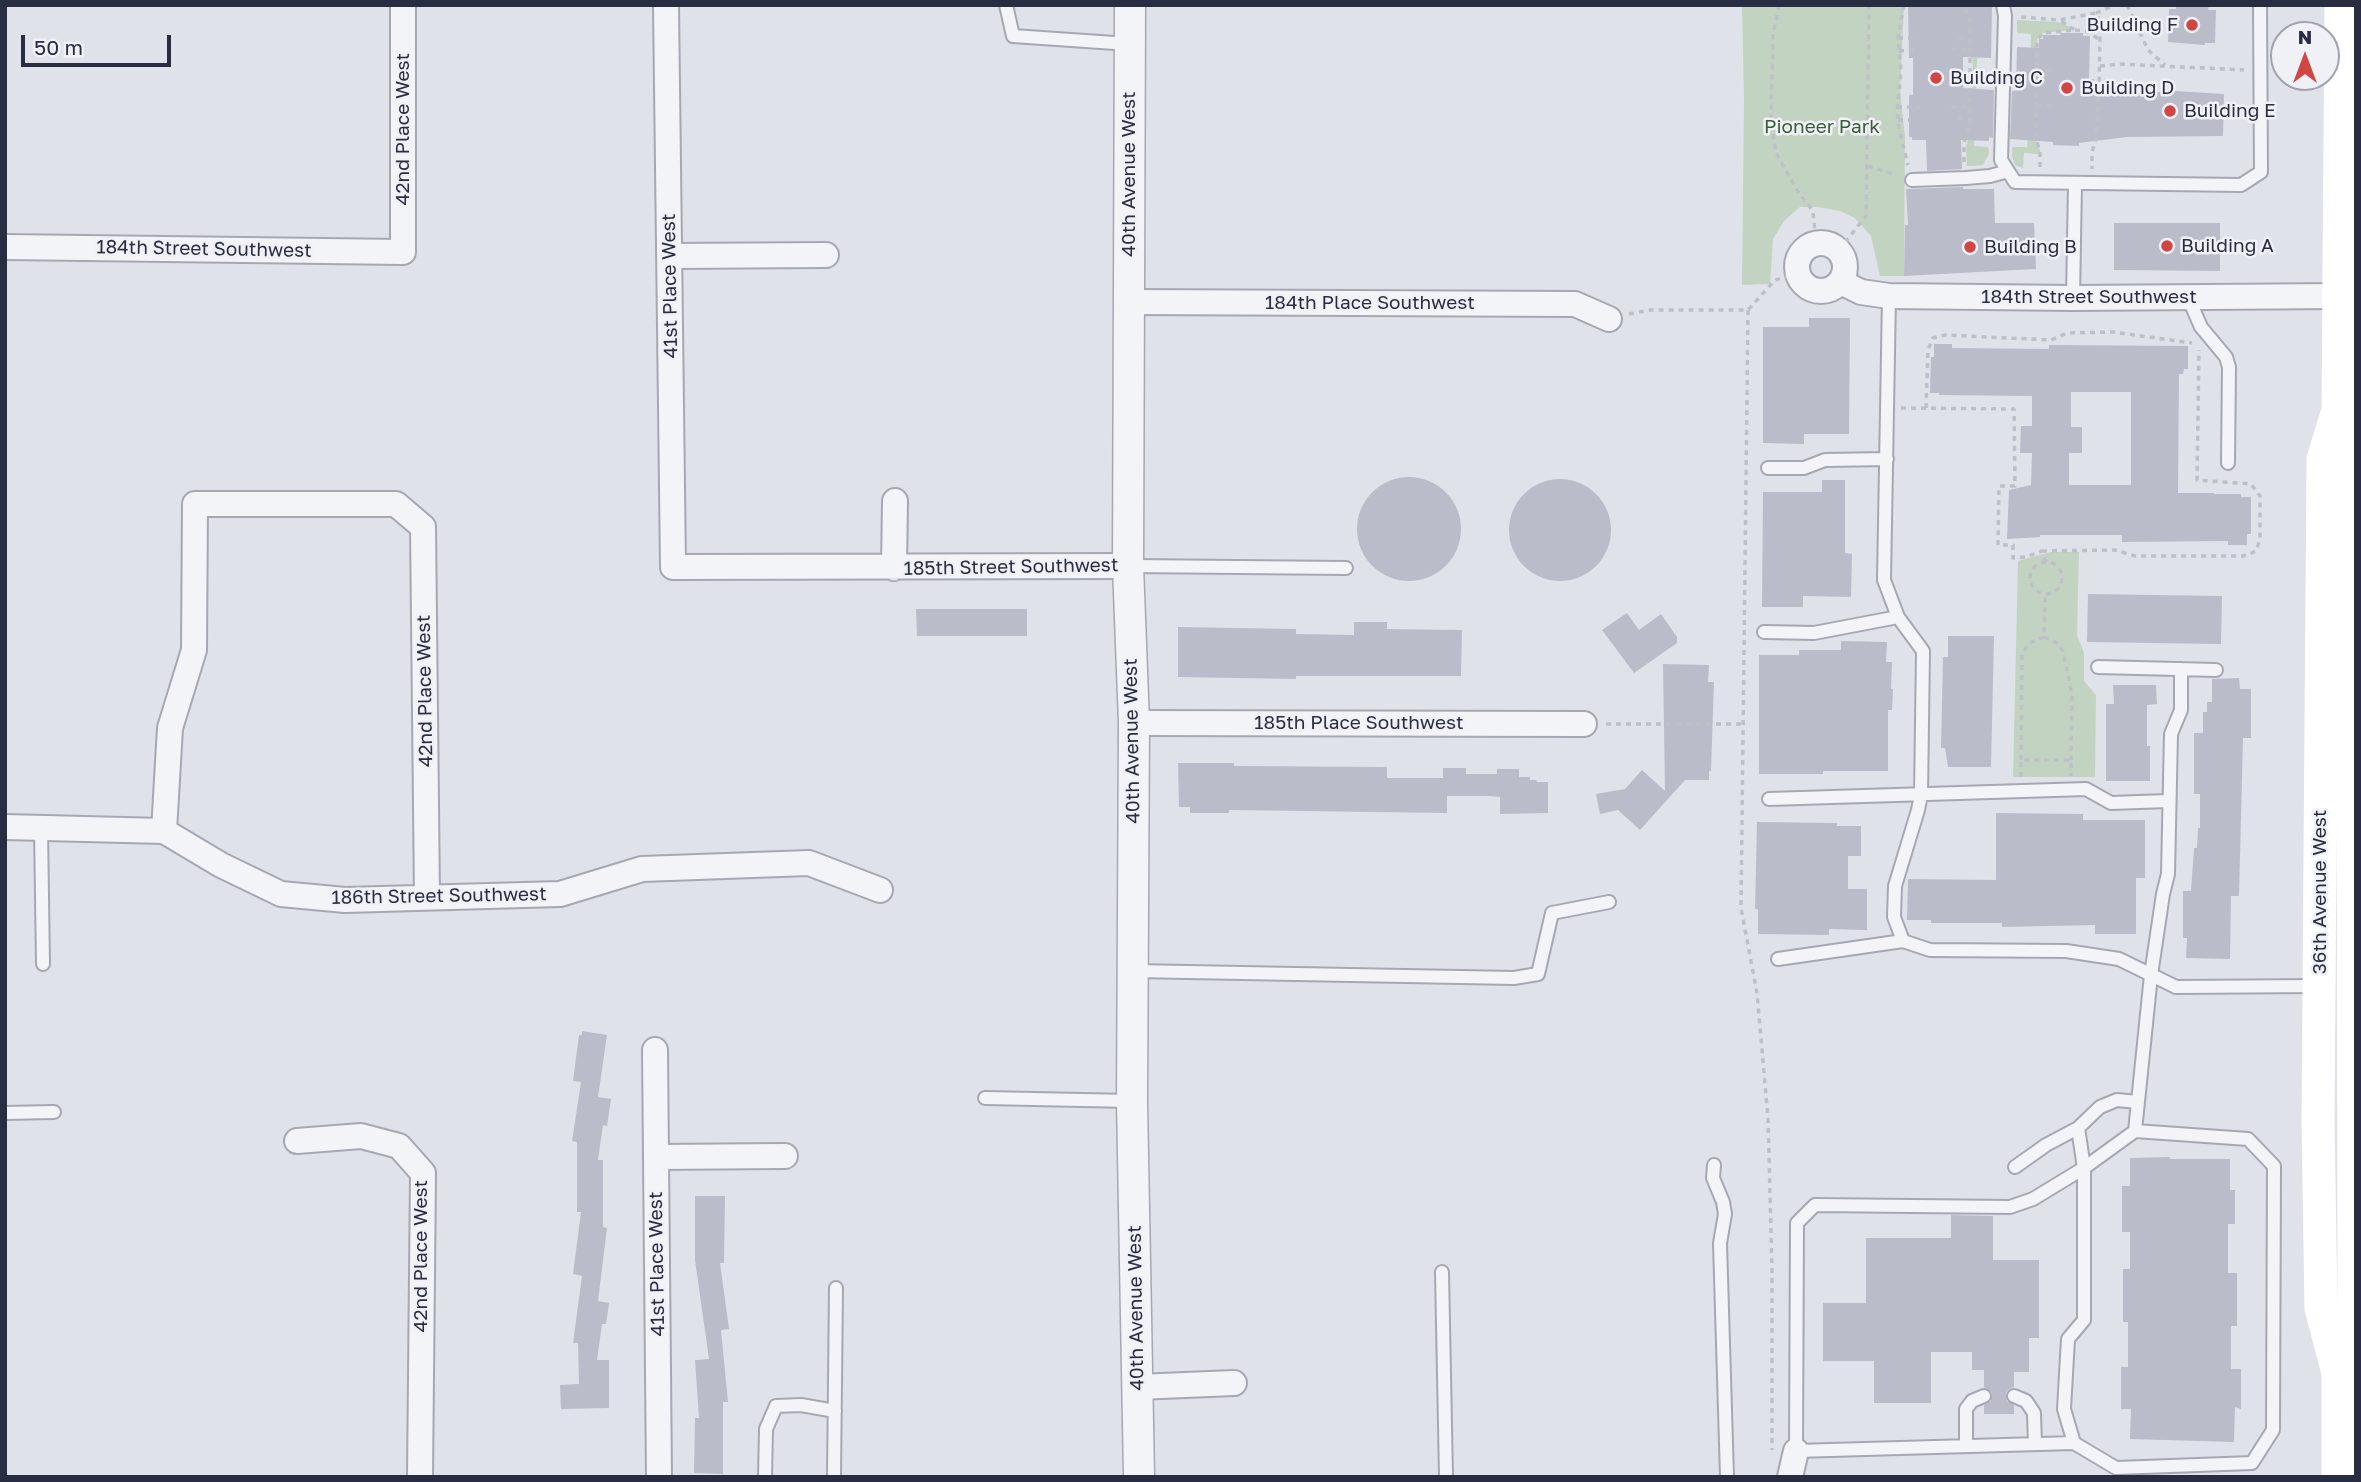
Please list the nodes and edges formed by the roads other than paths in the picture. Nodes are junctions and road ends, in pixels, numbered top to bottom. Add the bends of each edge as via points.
1 (403, 5) edge
2 (666, 5) edge
3 (1006, 5) edge
4 (1130, 5) edge
5 (2260, 5) edge
6 (2341, 5) edge
7 (2004, 10) edge
8 (1130, 44) junction
9 (2008, 171) junction
10 (1912, 180) road end
11 (2075, 184) junction
12 (5, 247) edge
13 (403, 252) joint
14 (826, 255) dead end
15 (670, 256) junction
16 (1841, 282) junction
17 (1889, 296) junction
18 (2188, 297) junction
19 (2350, 297) edge
20 (2073, 298) junction
21 (1129, 302) junction
22 (1608, 319) road end
23 (1886, 459) junction
24 (2228, 463) dead end
25 (1768, 468) dead end
26 (895, 501) dead end
27 (1128, 566) junction
28 (673, 567) joint
29 (894, 568) junction
30 (1346, 568) dead end
31 (1898, 617) junction
32 (1763, 632) dead end
33 (2340, 647) edge
34 (2098, 667) dead end
35 (2181, 669) junction
36 (2216, 670) dead end
37 (1134, 723) junction
38 (1584, 724) road end
39 (1920, 795) junction
40 (1769, 799) dead end
41 (2168, 801) junction
42 (5, 827) edge
43 (41, 828) junction
44 (164, 831) junction
45 (880, 890) dead end
46 (428, 897) junction
47 (1609, 902) dead end
48 (1903, 941) junction
49 (1778, 959) dead end
50 (43, 964) dead end
51 (1133, 971) junction
52 (2151, 975) junction
53 (2336, 986) junction
54 (655, 1050) dead end
55 (985, 1098) dead end
56 (1132, 1101) junction
57 (2138, 1102) junction
58 (54, 1112) dead end
59 (5, 1113) edge
60 (2078, 1128) junction
61 (2135, 1131) junction
62 (298, 1141) dead end
63 (785, 1156) dead end
64 (656, 1157) junction
65 (1714, 1165) dead end
66 (2015, 1167) dead end
67 (2084, 1168) junction
68 (2355, 1242) edge
69 (1442, 1272) dead end
70 (836, 1288) dead end
71 (2338, 1373) junction
72 (1234, 1383) dead end
73 (1137, 1387) junction
74 (1984, 1396) dead end
75 (2014, 1396) dead end
76 (835, 1411) junction
77 (2074, 1443) junction
78 (2035, 1444) junction
79 (1966, 1446) junction
80 (1784, 1452) junction
81 (420, 1477) edge
82 (659, 1477) edge
83 (765, 1477) edge
84 (834, 1477) edge
85 (1139, 1477) edge
86 (1446, 1477) edge
87 (1727, 1477) edge
88 (1790, 1477) edge
89 (1800, 1477) edge
90 (2338, 1477) edge

1 - 13 street, 42nd Place West
2 - 15 street, 41st Place West
3 - 8 lane via 1013,36
4 - 8 street, 40th Avenue West
5 - 11 lane via 2261,172 2241,185
6 - 19 main road, 36th Avenue West
7 - 9 lane via 2001,160
8 - 21 street, 40th Avenue West
9 - 10 lane
9 - 11 lane via 2015,182
11 - 20 lane
12 - 13 street, 184th Street Southwest
14 - 15 street
15 - 28 street, 41st Place West
16 - 16 street, 184th Street Southwest via 1846,265 1828,247 1802,251 1797,267 1807,286 1829,290
16 - 17 street, 184th Street Southwest via 1861,292
17 - 20 street, 184th Street Southwest
17 - 23 lane
18 - 19 street, 184th Street Southwest
18 - 20 street, 184th Street Southwest
18 - 24 lane via 2229,367
19 - 33 main road, 36th Avenue West via 2338,410 2356,465
21 - 22 street, 184th Place Southwest via 1575,304
21 - 27 street, 40th Avenue West
23 - 25 lane via 1825,460 1804,468
23 - 31 lane via 1884,580
26 - 29 street, 185th Street Southwest
27 - 29 street, 185th Street Southwest
27 - 30 lane
27 - 37 street, 40th Avenue West
28 - 29 street, 185th Street Southwest
31 - 32 lane via 1814,633
31 - 39 lane via 1923,651
33 - 53 main road, 36th Avenue West
34 - 35 lane
35 - 36 lane
35 - 41 lane via 2181,709 2171,734
37 - 38 street, 185th Place Southwest
37 - 51 street, 40th Avenue West
39 - 40 lane
39 - 41 lane via 2086,789 2111,803
39 - 48 lane via 1895,886 1894,917
41 - 52 lane via 2168,874
42 - 43 street, 186th Street Southwest
43 - 44 street, 186th Street Southwest
43 - 50 lane
44 - 46 street, 186th Street Southwest via 281,894 345,900
44 - 46 street, 42nd Place West via 170,728 194,650 195,504 396,504 422,527
45 - 46 street, 186th Street Southwest via 809,863 642,869 560,894
47 - 51 lane via 1552,913 1538,974 1514,978
48 - 49 lane
48 - 52 lane via 1930,950 2078,953 2119,959
51 - 56 street, 40th Avenue West
52 - 53 lane via 2176,988
52 - 57 lane
53 - 68 main road, 36th Avenue West
53 - 71 main road, 36th Avenue West via 2318,1121 2321,1308
54 - 64 street, 41st Place West
55 - 56 lane
56 - 73 street, 40th Avenue West
57 - 60 lane via 2117,1100 2100,1107
57 - 61 lane
58 - 59 lane
60 - 66 lane
60 - 67 lane
61 - 67 lane
61 - 77 lane via 2248,1139 2274,1166 2273,1430 2252,1463 2116,1468
62 - 81 street, 42nd Place West via 361,1136 399,1146 423,1173
63 - 64 street
64 - 82 street, 41st Place West
65 - 87 lane via 1713,1178 1725,1214 1720,1243
67 - 77 lane via 2084,1320 2068,1339 2064,1409
67 - 80 lane via 2033,1199 2010,1207 1815,1205 1797,1223
68 - 71 main road, 36th Avenue West via 2354,1304
69 - 86 lane
70 - 76 lane
71 - 90 main road, 36th Avenue West
72 - 73 street
73 - 85 street, 40th Avenue West
74 - 79 lane via 1966,1409
75 - 78 lane via 2026,1401 2034,1413
76 - 83 lane via 776,1406 766,1429
76 - 84 lane
77 - 78 lane
78 - 79 lane
79 - 80 lane
80 - 88 street
80 - 89 street

